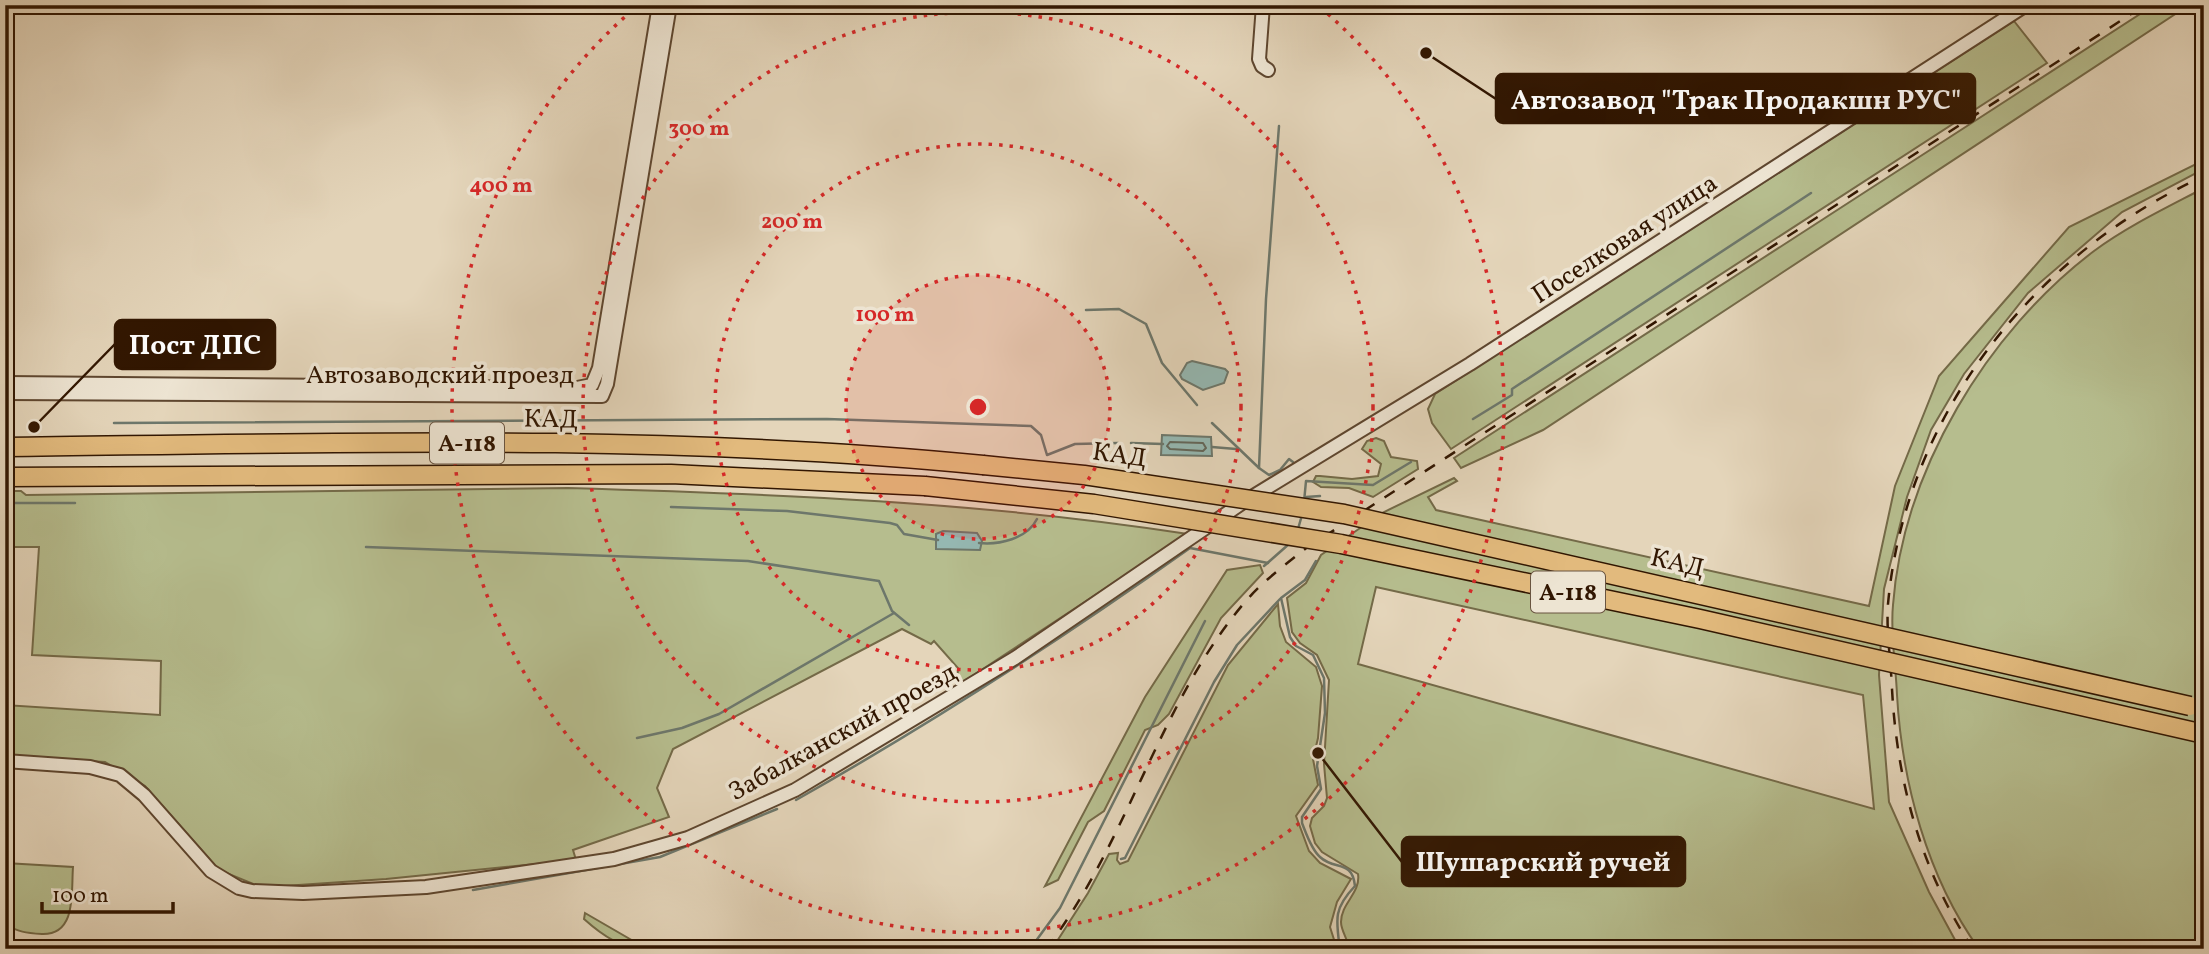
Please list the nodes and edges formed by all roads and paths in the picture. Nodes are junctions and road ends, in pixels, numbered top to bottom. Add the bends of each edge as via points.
1 (659, 5) edge
2 (670, 5) edge
3 (1263, 5) edge
4 (2026, 5) edge
5 (1268, 70) dead end
6 (5, 383) edge
7 (5, 393) edge
8 (5, 447) edge
9 (5, 477) edge
10 (1242, 503) joint
11 (2204, 709) edge
12 (2204, 734) edge
13 (5, 761) edge

1 - 6 street, Автозаводский проезд via 599,368 592,385
2 - 7 street, Автозаводский проезд via 602,396
3 - 5 street via 1259,59
4 - 10 street, Поселковая улица via 1470,364
8 - 11 highway, КАД / А-118, bridge via 437,442 658,446 928,459 1084,475 1344,514
9 - 12 highway, КАД / А-118, bridge via 671,474 925,486 1094,504 1341,544 1700,619
10 - 13 street, Забалканский проезд via 1015,658 863,752 739,817 688,838 614,859 426,887 252,891 211,871 144,794 120,775 90,767

